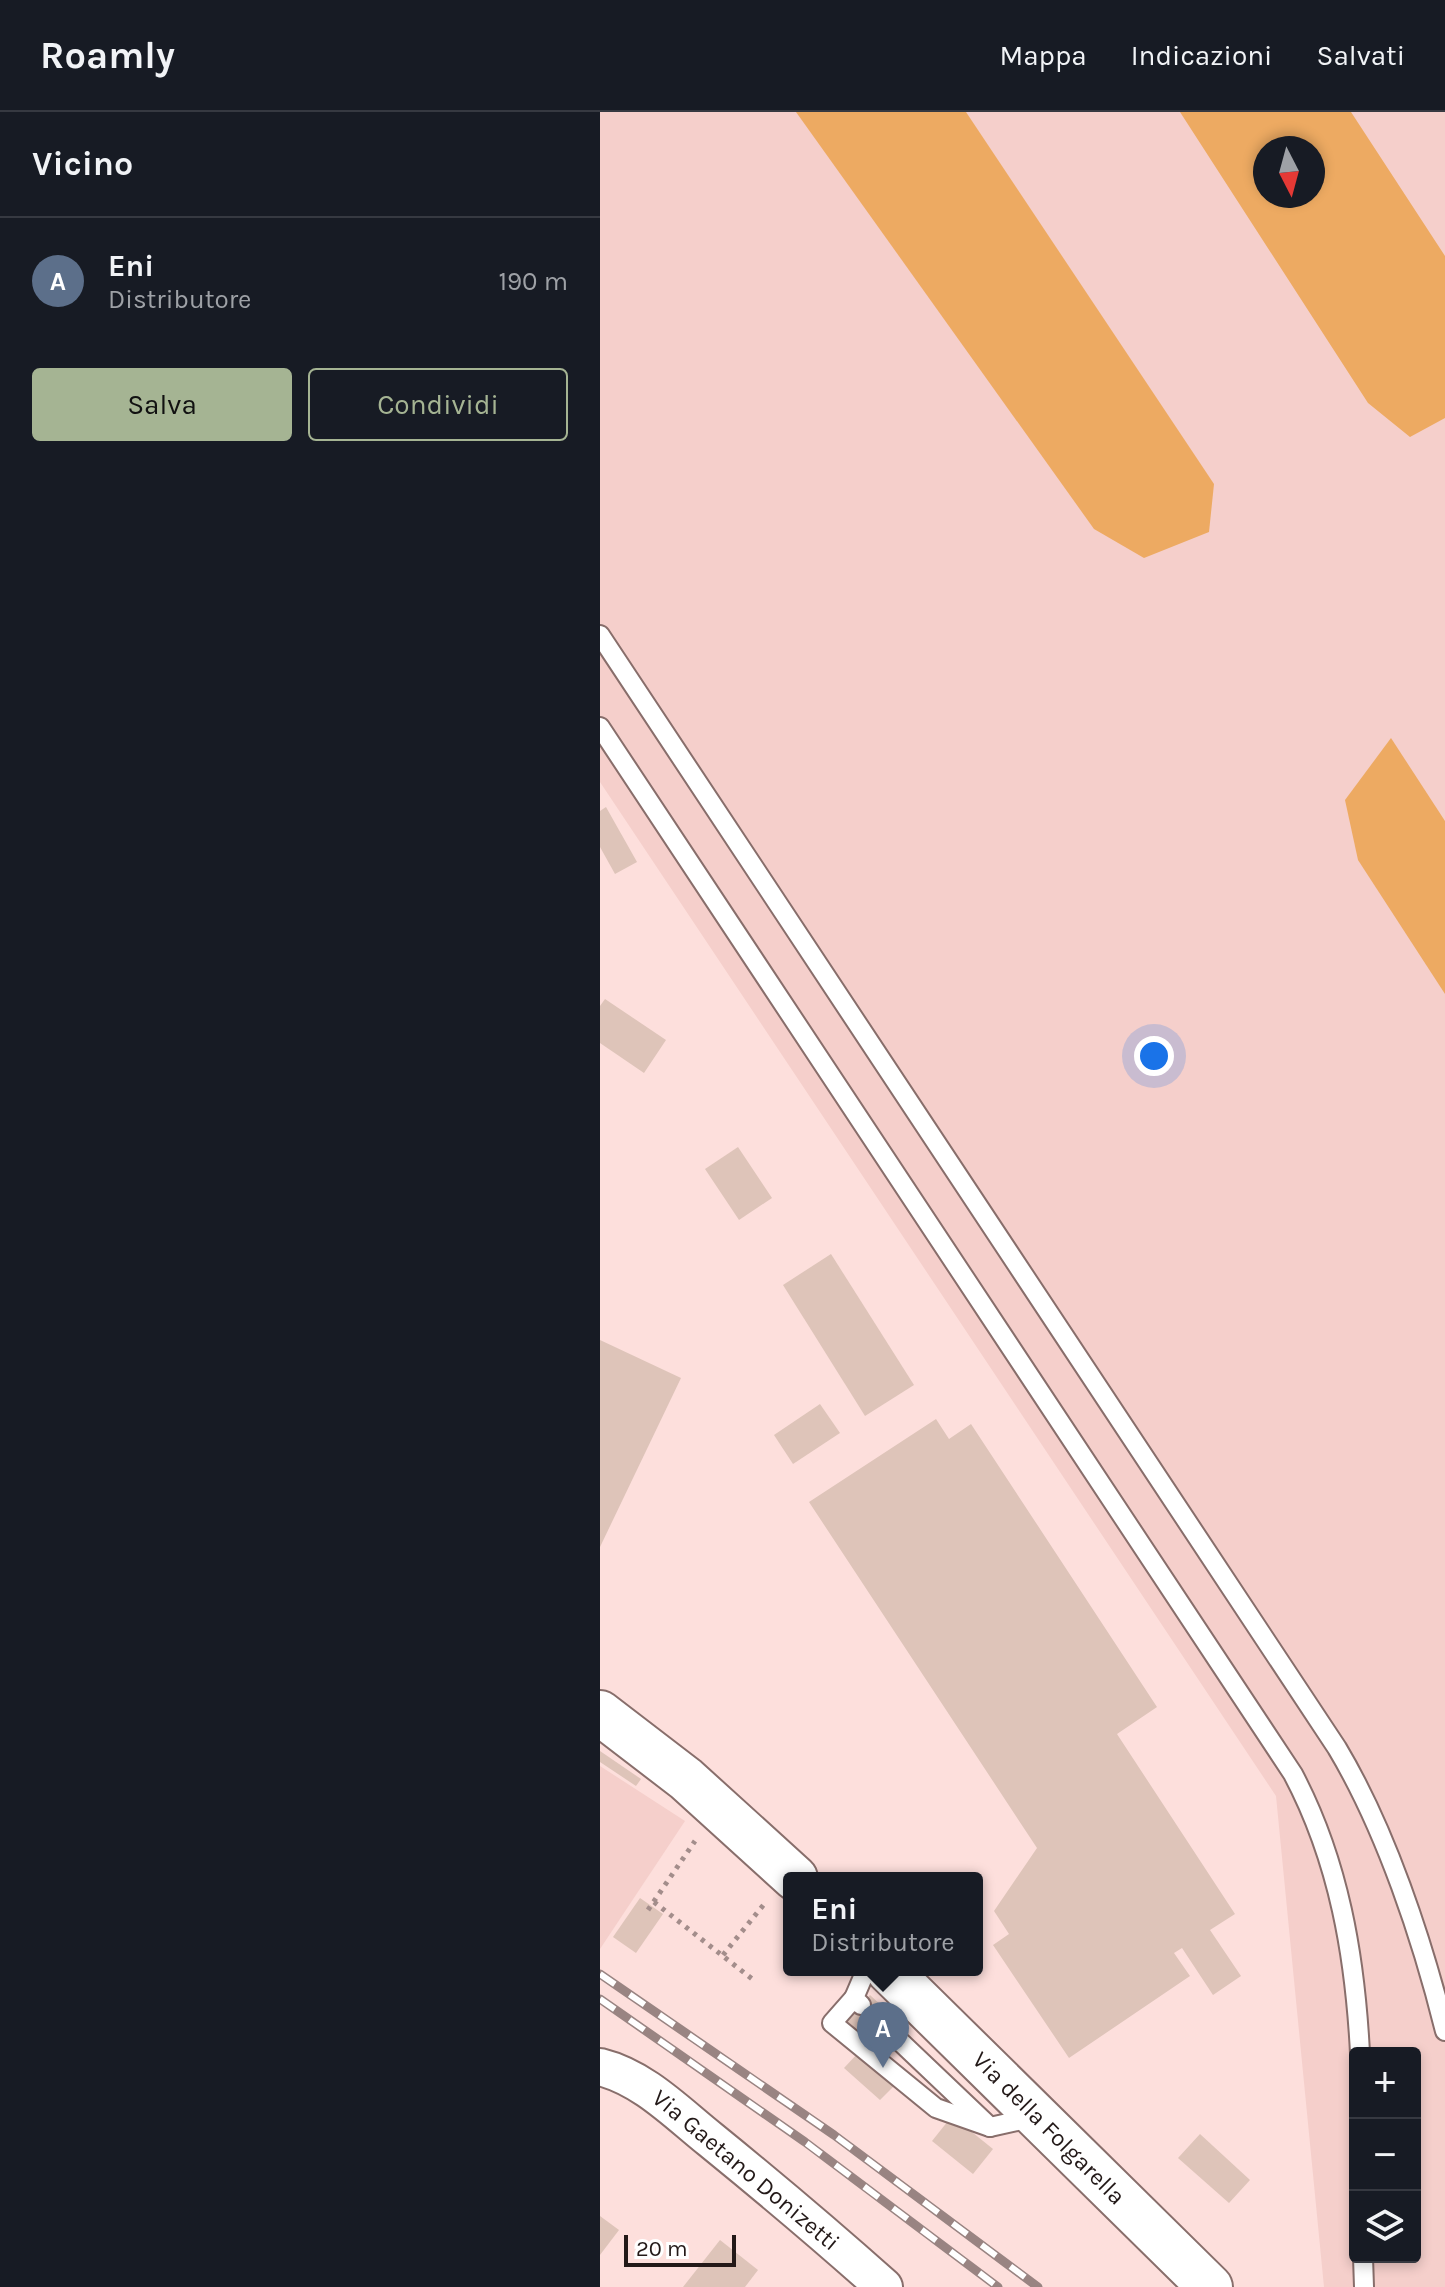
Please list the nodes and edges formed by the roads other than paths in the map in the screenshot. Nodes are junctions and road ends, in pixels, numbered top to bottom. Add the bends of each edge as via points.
1 (600, 635) edge
2 (600, 727) edge
3 (600, 1713) edge
4 (782, 1888) edge
5 (864, 1976) edge
6 (894, 1976) edge
7 (889, 2031) dead end
8 (1445, 2031) edge
9 (1360, 2047) edge
10 (600, 2067) edge
11 (1037, 2116) junction
12 (990, 2127) junction
13 (1363, 2263) edge
14 (884, 2287) edge
15 (1210, 2287) edge
16 (1364, 2287) edge

1 - 8 lane via 1337,1748 1390,1861
2 - 9 lane via 1293,1774 1324,1845 1346,1922
3 - 4 street via 686,1779
5 - 12 lane via 858,2001 832,2023 936,2108
6 - 11 street, Via della Folgarella
7 - 12 lane
10 - 14 street, Via Gaetano Donizetti via 653,2093
11 - 12 lane
11 - 15 street, Via della Folgarella
13 - 16 lane

